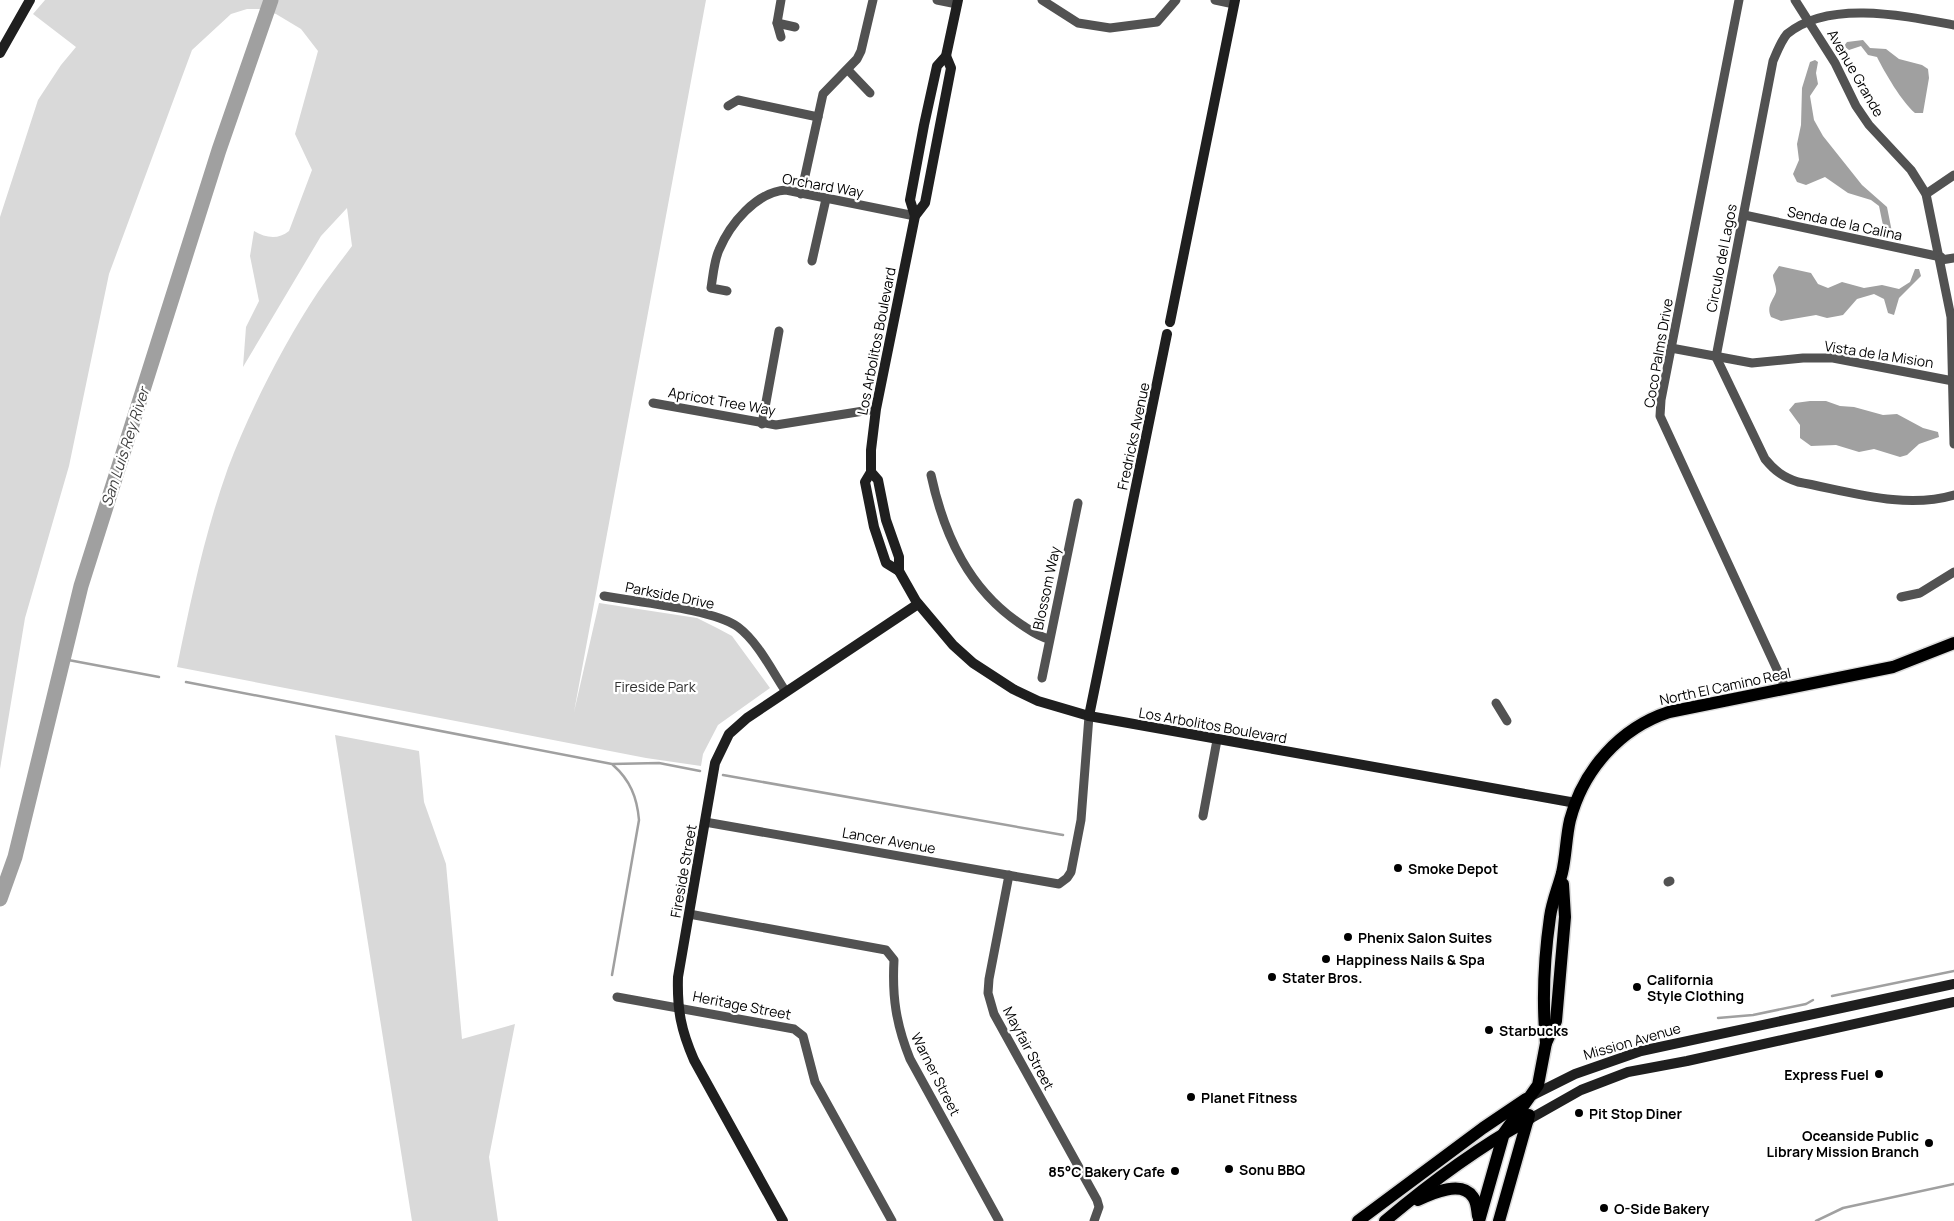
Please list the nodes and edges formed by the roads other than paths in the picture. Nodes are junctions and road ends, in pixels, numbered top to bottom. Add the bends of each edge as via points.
1 (30, 0) edge
2 (781, 0) edge
3 (873, 0) edge
4 (937, 0) edge
5 (1042, 0) edge
6 (1176, 0) edge
7 (1215, 0) edge
8 (1739, 0) edge
9 (1795, 0) edge
10 (958, 2) edge
11 (1235, 2) edge
12 (1807, 18) junction
13 (777, 23) junction
14 (1954, 25) edge
15 (795, 27) dead end
16 (781, 37) dead end
17 (0, 53) edge
18 (946, 56) junction
19 (848, 70) junction
20 (870, 93) dead end
21 (728, 106) dead end
22 (818, 116) junction
23 (1954, 176) edge
24 (801, 194) junction
25 (1926, 194) junction
26 (826, 198) junction
27 (1744, 215) junction
28 (915, 216) junction
29 (1941, 258) junction
30 (1954, 258) edge
31 (812, 261) dead end
32 (727, 291) dead end
33 (1170, 322) joint
34 (780, 332) dead end
35 (1167, 334) joint
36 (1671, 348) junction
37 (1716, 357) junction
38 (1953, 381) junction
39 (653, 403) dead end
40 (876, 409) junction
41 (762, 424) junction
42 (1954, 444) edge
43 (931, 475) dead end
44 (1954, 495) edge
45 (1078, 503) dead end
46 (1954, 572) edge
47 (604, 596) dead end
48 (1901, 597) dead end
49 (918, 604) junction
50 (1049, 639) junction
51 (1954, 643) edge
52 (1042, 678) dead end
53 (1786, 689) junction
54 (786, 692) junction
55 (1496, 703) dead end
56 (1090, 716) junction
57 (1507, 720) dead end
58 (1217, 740) junction
59 (1576, 803) junction
60 (1202, 816) dead end
61 (705, 822) junction
62 (1562, 871) junction
63 (1009, 875) junction
64 (1067, 878) joint
65 (1556, 894) junction
66 (689, 914) junction
67 (1548, 953) junction
68 (1562, 954) junction
69 (1954, 984) edge
70 (617, 997) dead end
71 (1954, 1002) edge
72 (677, 1007) junction
73 (1556, 1012) junction
74 (1546, 1043) junction
75 (1533, 1095) junction
76 (1528, 1120) junction
77 (1504, 1133) junction
78 (1382, 1203) junction
79 (1400, 1208) junction
80 (783, 1221) edge
81 (892, 1221) edge
82 (999, 1221) edge
83 (1094, 1221) edge
84 (1358, 1221) edge
85 (1373, 1221) edge
86 (1385, 1221) edge
87 (1479, 1221) edge
88 (1500, 1221) edge

1 - 17 street
2 - 13 street
3 - 19 street via 862,51
4 - 10 street
5 - 6 street via 1078,23 1110,28 1157,22
7 - 11 street
8 - 36 street, Coco Palms Drive
9 - 12 street, Avenue Grande
10 - 18 street, Los Arbolitos Boulevard
11 - 33 street, Fredricks Avenue
12 - 14 street, Circulo del Lagos via 1827,8 1856,6
12 - 25 street, Avenue Grande via 1869,125 1912,170
12 - 27 street, Circulo del Lagos via 1786,36 1773,61
13 - 15 street
13 - 16 street
18 - 28 street, Los Arbolitos Boulevard via 951,68 925,203
18 - 28 street, Los Arbolitos Boulevard via 937,66 924,125 910,200
19 - 20 street
19 - 22 street via 823,94
21 - 22 street via 738,100
22 - 24 street
23 - 25 street
24 - 26 street, Orchard Way
24 - 32 street, Orchard Way via 773,191 758,199 728,233 718,251 711,288
25 - 29 street, Avenue Grande
26 - 28 street, Orchard Way
26 - 31 street
27 - 29 street, Senda de la Calina
27 - 37 street, Circulo del Lagos
28 - 40 street, Los Arbolitos Boulevard
29 - 30 street, Senda de la Calina
29 - 38 street, Avenue Grande via 1951,317
33 - 35 street, Fredricks Avenue
34 - 41 street
35 - 56 street, Fredricks Avenue
36 - 37 street, Vista de la Mision
36 - 53 street, Coco Palms Drive via 1660,416
37 - 38 street, Vista de la Mision via 1752,363 1833,358
37 - 44 street via 1765,459 1784,477 1900,501 1935,501
38 - 42 street, Avenue Grande
39 - 41 street, Apricot Tree Way
40 - 41 street, Apricot Tree Way via 780,425
40 - 49 street, Los Arbolitos Boulevard via 871,472 878,480 886,520 899,557 899,571
43 - 50 street via 939,512 965,570 1006,615 1042,638
45 - 50 street, Blossom Way
46 - 48 street via 1920,593
47 - 54 street, Parkside Drive via 710,614 738,626
49 - 54 street, Fireside Street
49 - 56 street, Los Arbolitos Boulevard via 972,663 1036,701
50 - 52 street, Blossom Way
51 - 53 main road, North El Camino Real via 1899,666
53 - 59 main road, North El Camino Real via 1655,716 1621,737 1594,766
54 - 61 street, Fireside Street via 729,734 715,763
55 - 57 street
56 - 58 street, Los Arbolitos Boulevard
56 - 64 street, Fredricks Avenue via 1081,820
58 - 59 street, Los Arbolitos Boulevard
58 - 60 street
59 - 62 main road, North El Camino Real
61 - 63 street, Lancer Avenue
61 - 66 street, Fireside Street
62 - 65 main road, North El Camino Real
62 - 68 main road, North El Camino Real via 1565,917
63 - 64 street, Lancer Avenue via 1059,884
63 - 83 street, Mayfair Street via 988,993 994,1014 1097,1200 1099,1207
65 - 67 main road, North El Camino Real via 1550,916
65 - 68 main road via 1556,925
66 - 72 street, Fireside Street via 678,977
66 - 82 street, Warner Street via 886,950 894,960 893,991 899,1032
67 - 73 main road via 1552,955 1552,1000
67 - 74 main road, North El Camino Real via 1543,1005
68 - 73 main road, North El Camino Real
69 - 75 street, Mission Avenue via 1641,1052 1575,1074
70 - 72 street, Heritage Street
71 - 76 street, Mission Avenue via 1628,1072 1581,1090
72 - 80 street, Fireside Street via 682,1032 694,1060
72 - 81 street, Heritage Street via 794,1029 804,1036 815,1082
73 - 74 main road, North El Camino Real via 1556,1021
74 - 75 main road, North El Camino Real via 1541,1076
75 - 76 main road
75 - 77 main road
75 - 78 main road, Mission Avenue
76 - 77 main road, Mission Avenue
76 - 88 main road
77 - 79 main road, Mission Avenue
77 - 87 main road
78 - 84 main road, Mission Avenue
78 - 85 main road via 1383,1212
79 - 86 main road, Mission Avenue
79 - 87 main road via 1435,1193 1464,1190 1475,1201

